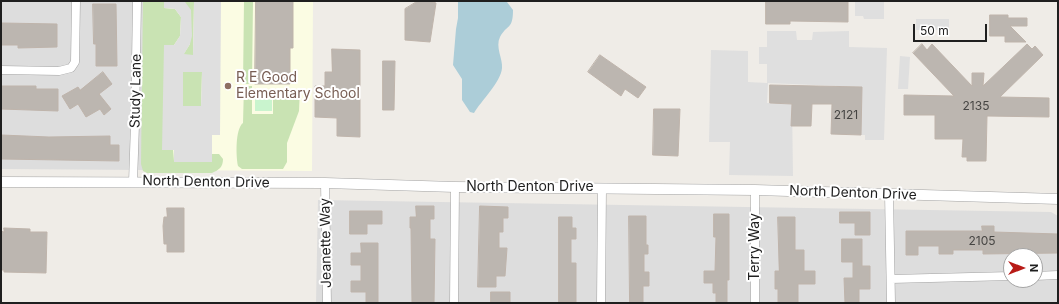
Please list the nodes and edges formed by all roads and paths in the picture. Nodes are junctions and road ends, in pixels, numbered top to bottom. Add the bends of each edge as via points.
1 (76, 1) edge
2 (137, 1) edge
3 (1, 70) edge
4 (1, 182) edge
5 (133, 182) junction
6 (325, 183) junction
7 (455, 187) junction
8 (602, 188) junction
9 (755, 190) junction
10 (889, 194) junction
11 (1058, 199) edge
12 (1058, 275) edge
13 (1003, 276) edge
14 (1043, 276) edge
15 (891, 279) junction
16 (326, 303) edge
17 (454, 303) edge
18 (601, 303) edge
19 (755, 303) edge
20 (891, 303) edge

1 - 3 street via 75,62 71,68 59,71
2 - 5 street, Study Lane
4 - 5 street, North Denton Drive
5 - 6 street, North Denton Drive
6 - 7 street, North Denton Drive
6 - 16 street, Jeanette Way
7 - 8 street, North Denton Drive
7 - 17 street
8 - 9 street, North Denton Drive
8 - 18 street
9 - 10 street, North Denton Drive
9 - 19 street, Terry Way
10 - 11 street, North Denton Drive
10 - 15 street
12 - 14 street
13 - 15 street
15 - 20 street

